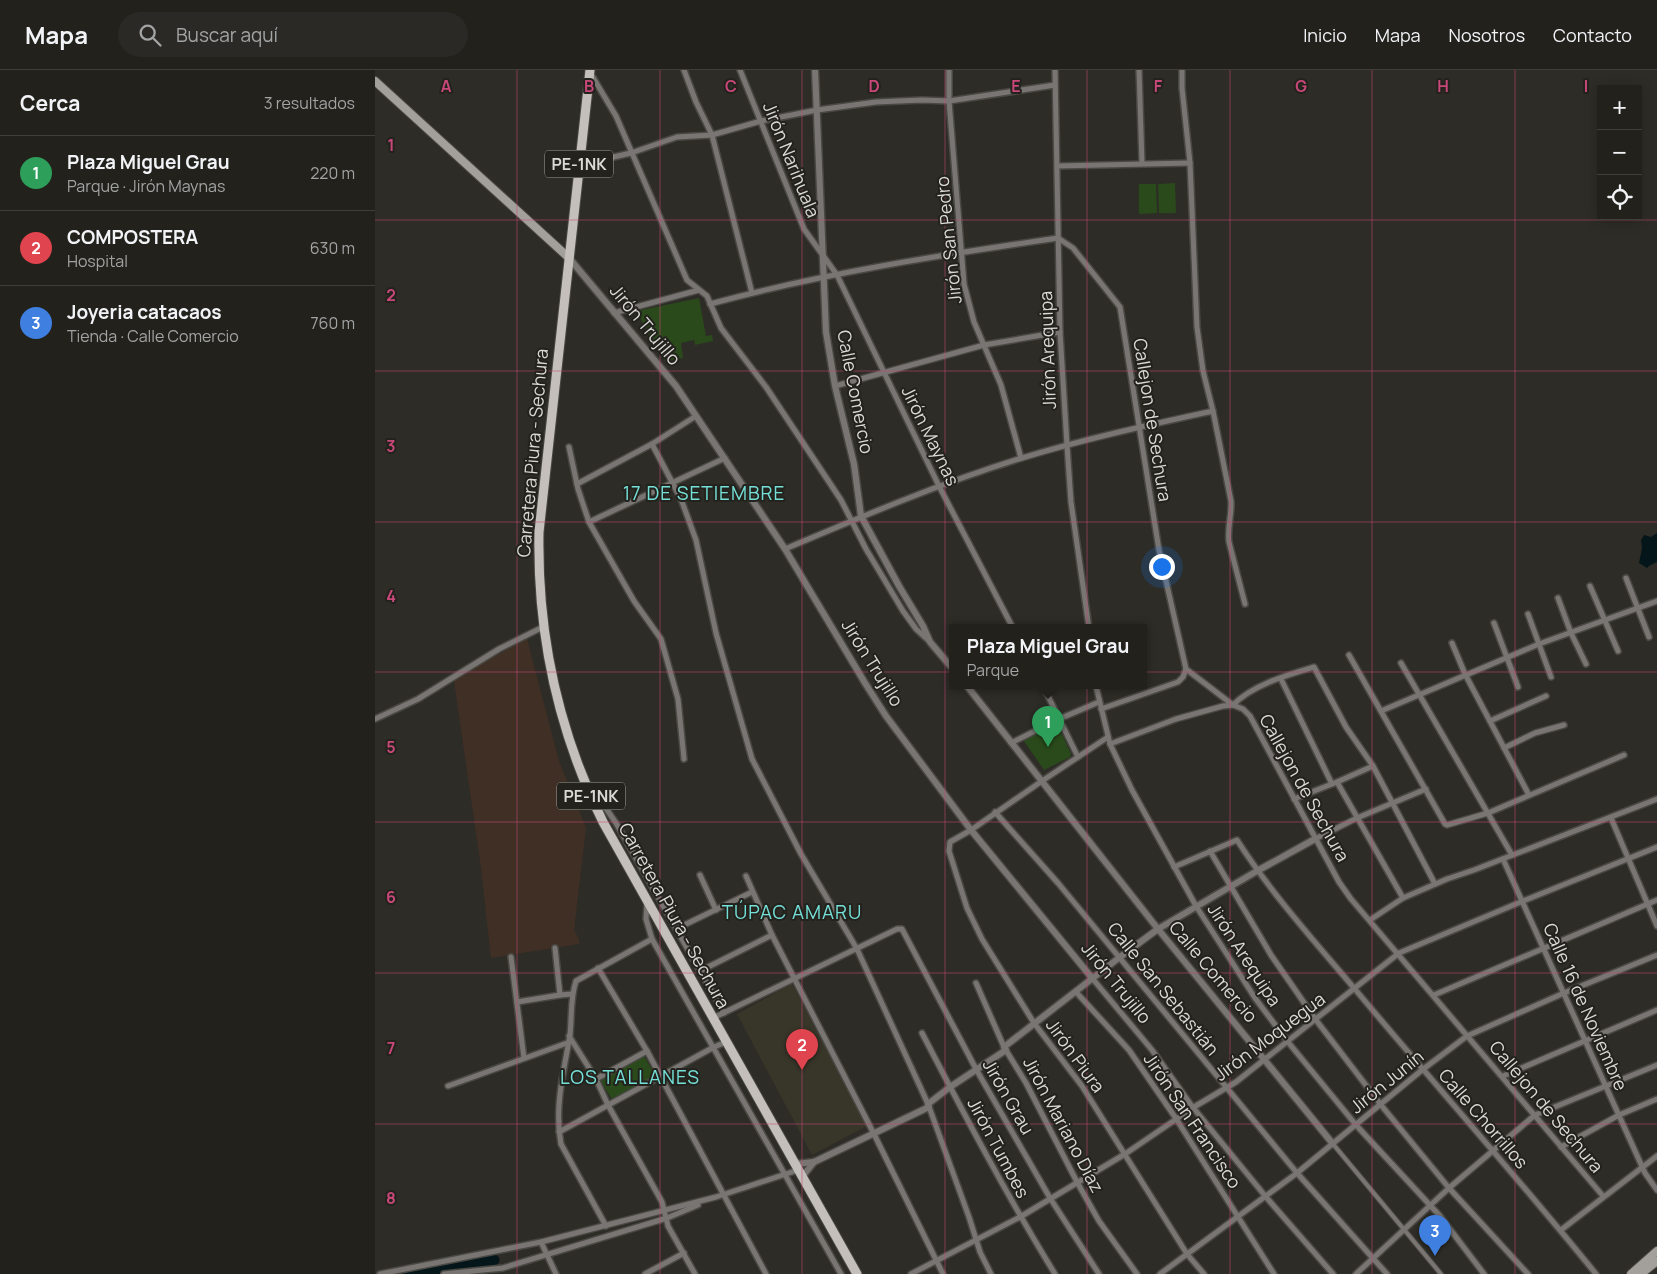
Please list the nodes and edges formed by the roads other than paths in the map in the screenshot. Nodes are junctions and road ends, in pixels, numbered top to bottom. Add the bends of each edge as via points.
1 (684, 70) edge
2 (740, 70) edge
3 (815, 70) edge
4 (949, 70) edge
5 (1055, 70) edge
6 (1139, 70) edge
7 (1182, 70) edge
8 (590, 71) edge
9 (375, 81) edge
10 (1055, 85) junction
11 (949, 101) junction
12 (817, 110) junction
13 (761, 121) junction
14 (712, 134) junction
15 (631, 153) junction
16 (1142, 163) junction
17 (1190, 163) junction
18 (579, 165) junction
19 (1057, 166) junction
20 (1058, 238) junction
21 (963, 252) junction
22 (824, 255) junction
23 (568, 258) junction
24 (837, 275) junction
25 (824, 278) junction
26 (699, 290) junction
27 (752, 293) junction
28 (710, 304) junction
29 (614, 313) junction
30 (1060, 332) junction
31 (983, 345) junction
32 (883, 373) junction
33 (835, 386) junction
34 (1213, 411) junction
35 (696, 416) junction
36 (1139, 428) junction
37 (652, 444) junction
38 (1067, 445) junction
39 (569, 447) dead end
40 (725, 458) junction
41 (1021, 458) junction
42 (673, 482) junction
43 (577, 484) junction
44 (939, 486) junction
45 (861, 516) junction
46 (851, 521) junction
47 (589, 522) junction
48 (785, 550) junction
49 (1626, 578) dead end
50 (1591, 586) dead end
51 (1558, 598) dead end
52 (1657, 601) edge
53 (1245, 604) dead end
54 (1638, 609) junction
55 (1528, 614) dead end
56 (1605, 621) junction
57 (1493, 623) dead end
58 (1011, 624) edge
59 (1088, 624) edge
60 (543, 627) junction
61 (1571, 633) junction
62 (1649, 637) dead end
63 (930, 642) junction
64 (1452, 643) dead end
65 (1539, 644) junction
66 (1618, 651) dead end
67 (1349, 654) dead end
68 (1507, 657) junction
69 (1401, 663) dead end
70 (949, 664) edge
71 (1585, 664) dead end
72 (1186, 668) junction
73 (1465, 674) junction
74 (1551, 677) dead end
75 (1281, 679) junction
76 (1518, 687) dead end
77 (969, 689) edge
78 (1044, 689) edge
79 (1096, 689) edge
80 (1420, 695) junction
81 (1545, 696) dead end
82 (1099, 702) junction
83 (1233, 706) junction
84 (1101, 709) junction
85 (1381, 711) junction
86 (1059, 718) junction
87 (375, 719) edge
88 (1490, 722) junction
89 (1564, 725) dead end
90 (1108, 737) junction
91 (1011, 743) junction
92 (1110, 744) junction
93 (1504, 748) junction
94 (1624, 755) dead end
95 (1077, 757) junction
96 (684, 759) dead end
97 (1373, 766) junction
98 (1042, 780) junction
99 (1335, 783) junction
100 (1425, 789) junction
101 (590, 793) junction
102 (1529, 795) junction
103 (1294, 799) junction
104 (1657, 799) edge
105 (1393, 803) junction
106 (995, 812) junction
107 (1488, 813) junction
108 (1357, 818) junction
109 (1611, 818) junction
110 (971, 830) junction
111 (1315, 839) junction
112 (1657, 846) edge
113 (1210, 851) junction
114 (1512, 855) junction
115 (1503, 859) junction
116 (1627, 860) junction
117 (1174, 868) junction
118 (1257, 871) junction
119 (700, 875) dead end
120 (745, 876) dead end
121 (1435, 884) junction
122 (1231, 886) junction
123 (752, 892) junction
124 (1403, 898) junction
125 (1523, 900) junction
126 (1657, 900) edge
127 (647, 903) junction
128 (1648, 904) junction
129 (1196, 906) junction
130 (717, 910) junction
131 (1370, 920) junction
132 (1657, 926) edge
133 (676, 930) junction
134 (1158, 930) junction
135 (772, 935) junction
136 (652, 939) junction
137 (555, 948) dead end
138 (857, 949) junction
139 (1544, 949) junction
140 (1399, 953) junction
141 (1657, 955) edge
142 (511, 957) dead end
143 (1119, 957) junction
144 (598, 968) junction
145 (700, 971) junction
146 (1092, 978) junction
147 (794, 980) junction
148 (976, 983) dead end
149 (1354, 989) junction
150 (1076, 992) junction
151 (1564, 993) junction
152 (571, 994) junction
153 (560, 995) junction
154 (1434, 995) junction
155 (517, 1002) junction
156 (1657, 1010) edge
157 (724, 1013) junction
158 (713, 1018) junction
159 (1316, 1020) junction
160 (1034, 1023) junction
161 (922, 1033) dead end
162 (569, 1036) junction
163 (1467, 1036) junction
164 (1585, 1041) junction
165 (726, 1042) junction
166 (1288, 1042) junction
167 (567, 1043) junction
168 (713, 1047) junction
169 (1005, 1048) junction
170 (647, 1051) junction
171 (524, 1058) junction
172 (1266, 1060) junction
173 (1657, 1065) edge
174 (976, 1069) junction
175 (1423, 1070) junction
176 (1503, 1076) junction
177 (660, 1078) junction
178 (596, 1080) junction
179 (448, 1086) dead end
180 (1606, 1086) junction
181 (950, 1087) junction
182 (1227, 1088) junction
183 (1657, 1098) edge
184 (1381, 1104) junction
185 (608, 1106) junction
186 (928, 1106) junction
187 (1194, 1108) junction
188 (1619, 1115) junction
189 (1535, 1116) junction
190 (1177, 1120) junction
191 (1356, 1125) junction
192 (559, 1132) junction
193 (874, 1134) junction
194 (1333, 1144) junction
195 (1561, 1147) junction
196 (1492, 1151) junction
197 (1125, 1154) junction
198 (1657, 1156) edge
199 (814, 1162) junction
200 (1642, 1166) junction
201 (799, 1170) junction
202 (1297, 1173) junction
203 (785, 1176) junction
204 (1077, 1182) junction
205 (1449, 1188) junction
206 (1657, 1190) edge
207 (724, 1195) junction
208 (1603, 1196) junction
209 (717, 1197) junction
210 (1266, 1197) junction
211 (1050, 1198) junction
212 (1430, 1206) junction
213 (665, 1210) junction
214 (1020, 1217) junction
215 (1239, 1217) junction
216 (667, 1218) junction
217 (606, 1226) junction
218 (1404, 1230) junction
219 (1561, 1230) junction
220 (976, 1241) junction
221 (541, 1244) junction
222 (1657, 1251) edge
223 (546, 1253) junction
224 (684, 1253) junction
225 (1187, 1254) junction
226 (1373, 1258) junction
227 (936, 1261) junction
228 (1656, 1263) edge
229 (503, 1271) edge
230 (380, 1274) edge
231 (445, 1274) edge
232 (556, 1274) edge
233 (645, 1274) edge
234 (695, 1274) edge
235 (766, 1274) edge
236 (841, 1274) edge
237 (857, 1274) edge
238 (911, 1274) edge
239 (943, 1274) edge
240 (991, 1274) edge
241 (1055, 1274) edge
242 (1099, 1274) edge
243 (1137, 1274) edge
244 (1160, 1274) edge
245 (1204, 1274) edge
246 (1274, 1274) edge
247 (1333, 1274) edge
248 (1356, 1274) edge
249 (1387, 1274) edge
250 (1441, 1274) edge
251 (1483, 1274) edge
252 (1528, 1274) edge
253 (1596, 1274) edge
254 (1631, 1274) edge
255 (1641, 1274) edge

1 - 14 street
2 - 13 street, Jirón Narihuala
3 - 12 street, Calle Comercio
4 - 11 street, Jirón San Pedro
5 - 10 street, Jirón Arequipa
6 - 16 street
7 - 17 street
8 - 15 street, Calle Comercio via 616,116
8 - 18 main road, Carretera Piura - Sechura / PE-1NK
9 - 23 main road, Jirón Trujillo
10 - 11 street
10 - 19 street, Jirón Arequipa
11 - 12 street via 876,102
11 - 21 street, Jirón San Pedro
12 - 13 street
12 - 22 street, Calle Comercio
13 - 14 street
13 - 22 street, Jirón Narihuala via 804,229
14 - 15 street via 677,137
14 - 27 street
15 - 18 street
15 - 26 street, Calle Comercio via 683,273
16 - 17 street
16 - 19 street
17 - 34 street via 1197,327
18 - 23 main road, Carretera Piura - Sechura / PE-1NK
19 - 20 street, Jirón Arequipa
20 - 21 street
20 - 30 street, Jirón Arequipa
20 - 36 street, Callejon de Sechura via 1073,248 1120,308
21 - 24 street
21 - 31 street, Jirón San Pedro via 964,284
22 - 24 street, Jirón Maynas
22 - 25 street, Calle Comercio
23 - 29 street, Jirón Trujillo
23 - 60 main road, Carretera Piura - Sechura / PE-1NK via 539,532
24 - 25 street
24 - 32 street, Jirón Maynas
25 - 27 street
25 - 33 street, Calle Comercio via 826,332
26 - 28 street, Calle Comercio via 707,296
26 - 29 street
27 - 28 street
28 - 46 street, Calle Comercio via 721,328 823,471
29 - 35 street, Jirón Trujillo via 661,368
30 - 31 street
30 - 38 street, Jirón Arequipa
31 - 32 street
31 - 41 street, Jirón San Pedro via 1001,385
32 - 33 street
32 - 44 street, Jirón Maynas
33 - 45 street, Calle Comercio via 854,464
34 - 36 street
34 - 53 street via 1231,501 1229,542
35 - 37 street
35 - 40 street, Jirón Trujillo
36 - 38 street
36 - 72 street, Callejon de Sechura via 1159,550
37 - 42 street
37 - 43 street
38 - 41 street
38 - 59 street, Jirón Arequipa via 1071,502
39 - 43 street
40 - 42 street
40 - 48 street, Jirón Trujillo
41 - 44 street
42 - 47 street
42 - 138 street via 696,540 716,633 752,759 801,854
43 - 47 street
44 - 45 street
44 - 58 street, Jirón Maynas
45 - 46 street
45 - 63 street, Calle Comercio
46 - 48 street
46 - 63 street, Calle Comercio via 903,611
47 - 96 street via 634,601 661,639 678,699
48 - 110 street, Jirón Trujillo via 875,699
49 - 54 street
50 - 56 street
51 - 61 street
52 - 54 street
54 - 56 street
54 - 62 street
55 - 65 street
56 - 61 street
56 - 66 street
57 - 68 street
60 - 87 street
60 - 101 main road, Carretera Piura - Sechura / PE-1NK via 562,718
61 - 65 street
61 - 71 street
63 - 70 street, Calle Comercio
64 - 73 street
65 - 68 street
65 - 74 street
67 - 85 street
68 - 73 street
68 - 76 street
69 - 80 street
72 - 83 street, Callejon de Sechura
72 - 84 street via 1178,682
73 - 80 street
73 - 88 street
75 - 83 street via 1244,694
75 - 97 street via 1313,667 1346,727
75 - 99 street
77 - 91 street, Calle Comercio
78 - 86 street
79 - 82 street, Jirón Arequipa
80 - 85 street
80 - 107 street
81 - 88 street
82 - 84 street, Jirón Arequipa
82 - 86 street
83 - 92 street via 1176,719
83 - 103 street, Callejon de Sechura via 1243,709 1249,716
84 - 90 street, Jirón Arequipa
85 - 100 street
86 - 91 street
86 - 95 street
88 - 93 street
89 - 93 street via 1535,733
90 - 92 street, Jirón Arequipa
90 - 95 street
91 - 98 street, Calle Comercio
92 - 117 street, Jirón Arequipa
93 - 102 street
94 - 102 street
95 - 98 street
97 - 99 street
97 - 105 street
98 - 106 street
98 - 134 street, Calle Comercio
99 - 103 street
99 - 108 street
100 - 105 street
100 - 107 street via 1447,825
101 - 127 main road, Carretera Piura - Sechura / PE-1NK
101 - 133 street via 616,823
102 - 107 street
103 - 111 street, Callejon de Sechura
104 - 109 street
105 - 108 street
105 - 121 street
106 - 110 street
106 - 143 street, Calle San Sebastián
107 - 114 street
108 - 111 street
108 - 124 street
109 - 114 street
109 - 116 street
110 - 146 street, Jirón Trujillo
110 - 160 street, Jirón Piura via 950,842 953,866 982,939
111 - 118 street
111 - 131 street, Callejon de Sechura via 1339,882
112 - 116 street, Jirón Moquegua
113 - 117 street
113 - 118 street, Calle Chorrillos via 1237,840
113 - 122 street
114 - 115 street
115 - 121 street
115 - 125 street, Calle 16 de Noviembre
116 - 125 street, Jirón Moquegua
116 - 128 street
117 - 129 street, Jirón Arequipa
118 - 122 street
118 - 149 street, Calle Chorrillos
119 - 130 street
120 - 123 street
121 - 124 street
122 - 129 street
122 - 159 street via 1271,955
123 - 130 street
123 - 135 street
124 - 131 street
125 - 139 street, Calle 16 de Noviembre
125 - 140 street, Jirón Moquegua
126 - 128 street
127 - 136 street via 646,919
127 - 158 main road, Carretera Piura - Sechura / PE-1NK
128 - 132 street
128 - 139 street
129 - 134 street
129 - 166 street, Jirón Arequipa via 1255,998
130 - 133 street
131 - 140 street, Callejon de Sechura
133 - 145 street
134 - 143 street
134 - 172 street, Calle Comercio
135 - 145 street
135 - 147 street
136 - 144 street
136 - 168 street
137 - 153 street
138 - 147 street
138 - 174 street, Jirón Grau via 901,929
138 - 186 street
139 - 151 street, Calle 16 de Noviembre
139 - 154 street
140 - 149 street, Jirón Moquegua
140 - 154 street, Callejon de Sechura
141 - 151 street, Jirón Junín
142 - 155 street
143 - 146 street
143 - 182 street, Calle San Sebastián
144 - 152 street via 576,981
144 - 170 street
145 - 157 street
146 - 150 street
146 - 187 street, Jirón Trujillo via 1152,1050
147 - 157 street
147 - 193 street
148 - 169 street, Jirón Mariano Díaz
149 - 159 street, Jirón Moquegua
149 - 175 street, Calle Chorrillos
150 - 160 street
150 - 190 street, Jirón San Francisco via 1129,1050
151 - 163 street, Jirón Junín
151 - 164 street, Calle 16 de Noviembre
152 - 153 street
152 - 162 street
153 - 155 street
154 - 163 street, Callejon de Sechura
155 - 171 street
156 - 164 street
157 - 158 street
158 - 165 main road, Carretera Piura - Sechura / PE-1NK
159 - 166 street, Jirón Moquegua
159 - 184 street
160 - 169 street
160 - 197 street, Jirón Piura via 1082,1086
161 - 181 street, Jirón Tumbes
162 - 167 street
162 - 178 street
163 - 175 street, Jirón Junín
163 - 176 street, Callejon de Sechura
164 - 176 street
164 - 180 street, Calle 16 de Noviembre
165 - 168 street
165 - 201 main road, Carretera Piura - Sechura / PE-1NK
166 - 172 street, Jirón Moquegua
166 - 191 street, Jirón Arequipa
167 - 171 street
167 - 192 street
168 - 177 street
168 - 203 street
169 - 174 street
169 - 204 street, Jirón Mariano Díaz
170 - 177 street
170 - 178 street
171 - 179 street
172 - 182 street, Jirón Moquegua
172 - 194 street, Calle Comercio
173 - 180 street
174 - 181 street
174 - 211 street, Jirón Grau
175 - 184 street, Jirón Junín
175 - 196 street, Calle Chorrillos
176 - 189 street, Callejon de Sechura
177 - 185 street
177 - 207 street
178 - 185 street
180 - 188 street, Calle 16 de Noviembre
180 - 189 street
181 - 186 street
181 - 214 street, Jirón Tumbes
182 - 187 street, Jirón Moquegua
182 - 202 street, Calle San Sebastián
183 - 188 street
184 - 191 street, Jirón Junín
184 - 205 street
185 - 192 street
185 - 213 street
186 - 193 street
186 - 220 street
187 - 190 street, Jirón Moquegua
187 - 210 street, Jirón Trujillo
188 - 195 street
188 - 200 street, Calle 16 de Noviembre
189 - 195 street, Callejon de Sechura
189 - 196 street
190 - 197 street, Jirón Moquegua
190 - 215 street, Jirón San Francisco
191 - 194 street, Jirón Junín
191 - 212 street, Jirón Arequipa
192 - 217 street via 561,1144
193 - 199 street
193 - 227 street
194 - 202 street, Jirón Junín
194 - 218 street, Calle Comercio
195 - 208 street, Callejon de Sechura
196 - 205 street
196 - 219 street, Calle Chorrillos
197 - 204 street, Jirón Moquegua
197 - 225 street, Jirón Piura
198 - 200 street
199 - 201 street
199 - 201 street
200 - 206 street, Calle 16 de Noviembre
200 - 208 street
201 - 203 street
201 - 237 main road, Carretera Piura - Sechura / PE-1NK
202 - 210 street, Jirón Junín
202 - 226 street, Calle San Sebastián
203 - 207 street
203 - 236 street
204 - 211 street, Jirón Moquegua
204 - 243 street, Jirón Mariano Díaz via 1099,1221
205 - 212 street
205 - 252 street
207 - 209 street
207 - 235 street
208 - 219 street
209 - 213 street
209 - 216 street
210 - 215 street, Jirón Junín
210 - 247 street, Jirón Trujillo
211 - 214 street, Jirón Moquegua
211 - 242 street, Jirón Grau
212 - 218 street
212 - 251 street, Jirón Arequipa
213 - 216 street
213 - 217 street
214 - 220 street, Jirón Moquegua
214 - 241 street, Jirón Tumbes
215 - 225 street, Jirón Junín
215 - 246 street, Jirón San Francisco
216 - 223 street
216 - 224 street via 668,1226
217 - 221 street
218 - 226 street
218 - 250 street, Calle Comercio
219 - 253 street, Calle Chorrillos
220 - 227 street, Jirón Moquegua
220 - 240 street
221 - 223 street
221 - 230 street
222 - 254 main road
223 - 229 street
223 - 232 street
224 - 233 street
224 - 234 street
225 - 244 street, Jirón Junín
225 - 245 street, Jirón Piura
226 - 248 street
226 - 249 street, Calle San Sebastián
227 - 238 street, Jirón Moquegua
227 - 239 street
228 - 255 main road
229 - 231 street

